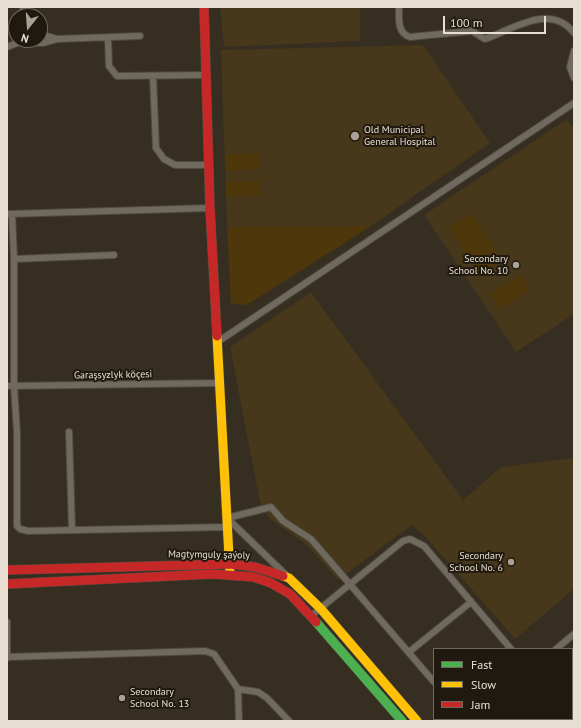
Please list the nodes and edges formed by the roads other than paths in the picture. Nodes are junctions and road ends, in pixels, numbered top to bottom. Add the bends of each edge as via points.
1 (204, 7) edge
2 (399, 7) edge
3 (574, 33) edge
4 (48, 36) edge
5 (140, 36) dead end
6 (108, 38) junction
7 (56, 39) junction
8 (7, 48) edge
9 (574, 51) edge
10 (206, 75) junction
11 (154, 76) junction
12 (574, 78) edge
13 (574, 103) edge
14 (209, 165) junction
15 (210, 208) junction
16 (10, 214) edge
17 (114, 255) dead end
18 (14, 259) junction
19 (218, 341) junction
20 (220, 383) junction
21 (7, 386) edge
22 (14, 386) junction
23 (69, 432) dead end
24 (227, 522) junction
25 (72, 529) junction
26 (230, 564) junction
27 (7, 570) edge
28 (230, 575) junction
29 (289, 578) junction
30 (7, 584) edge
31 (350, 584) junction
32 (471, 602) junction
33 (321, 609) junction
34 (312, 616) junction
35 (7, 622) edge
36 (574, 634) edge
37 (510, 648) edge
38 (557, 648) edge
39 (409, 652) junction
40 (7, 657) edge
41 (433, 681) edge
42 (238, 689) junction
43 (239, 721) edge
44 (289, 721) edge
45 (402, 721) edge
46 (417, 721) edge

1 - 10 street
2 - 3 street via 399,28 405,36 410,37 472,31 485,39 516,25 542,19 561,22 569,26
4 - 7 street
5 - 6 street
6 - 7 street
6 - 11 street via 109,66 117,76
7 - 8 street via 43,43 20,42
9 - 12 street via 570,67
10 - 11 street
10 - 14 street
11 - 14 street via 156,148 164,159 176,165
13 - 19 street
14 - 15 street
15 - 16 street
15 - 19 street
16 - 18 street
17 - 18 street
18 - 22 street
19 - 20 street
20 - 22 street, Garaşsyzlyk köçesi
20 - 24 street
21 - 22 street, Garaşsyzlyk köçesi
22 - 25 street via 17,526 20,530
23 - 25 street
24 - 25 street
24 - 26 street
24 - 29 street
24 - 31 street via 271,507 283,521 311,539
26 - 27 street, Magtymguly şaýoly
26 - 28 street
26 - 29 street, Magtymguly şaýoly via 255,567
28 - 30 street, Magtymguly şaýoly
28 - 34 street, Magtymguly şaýoly via 253,577 270,583 290,594
29 - 33 street, Magtymguly şaýoly
31 - 32 street via 403,541 410,539 424,546
31 - 33 street
31 - 39 street
32 - 37 street
32 - 39 street
33 - 34 street
33 - 46 street, Magtymguly şaýoly
34 - 45 street, Magtymguly şaýoly
35 - 40 street
36 - 38 street
39 - 41 street
40 - 42 street via 205,651 214,654
42 - 43 street
42 - 44 street via 258,692

